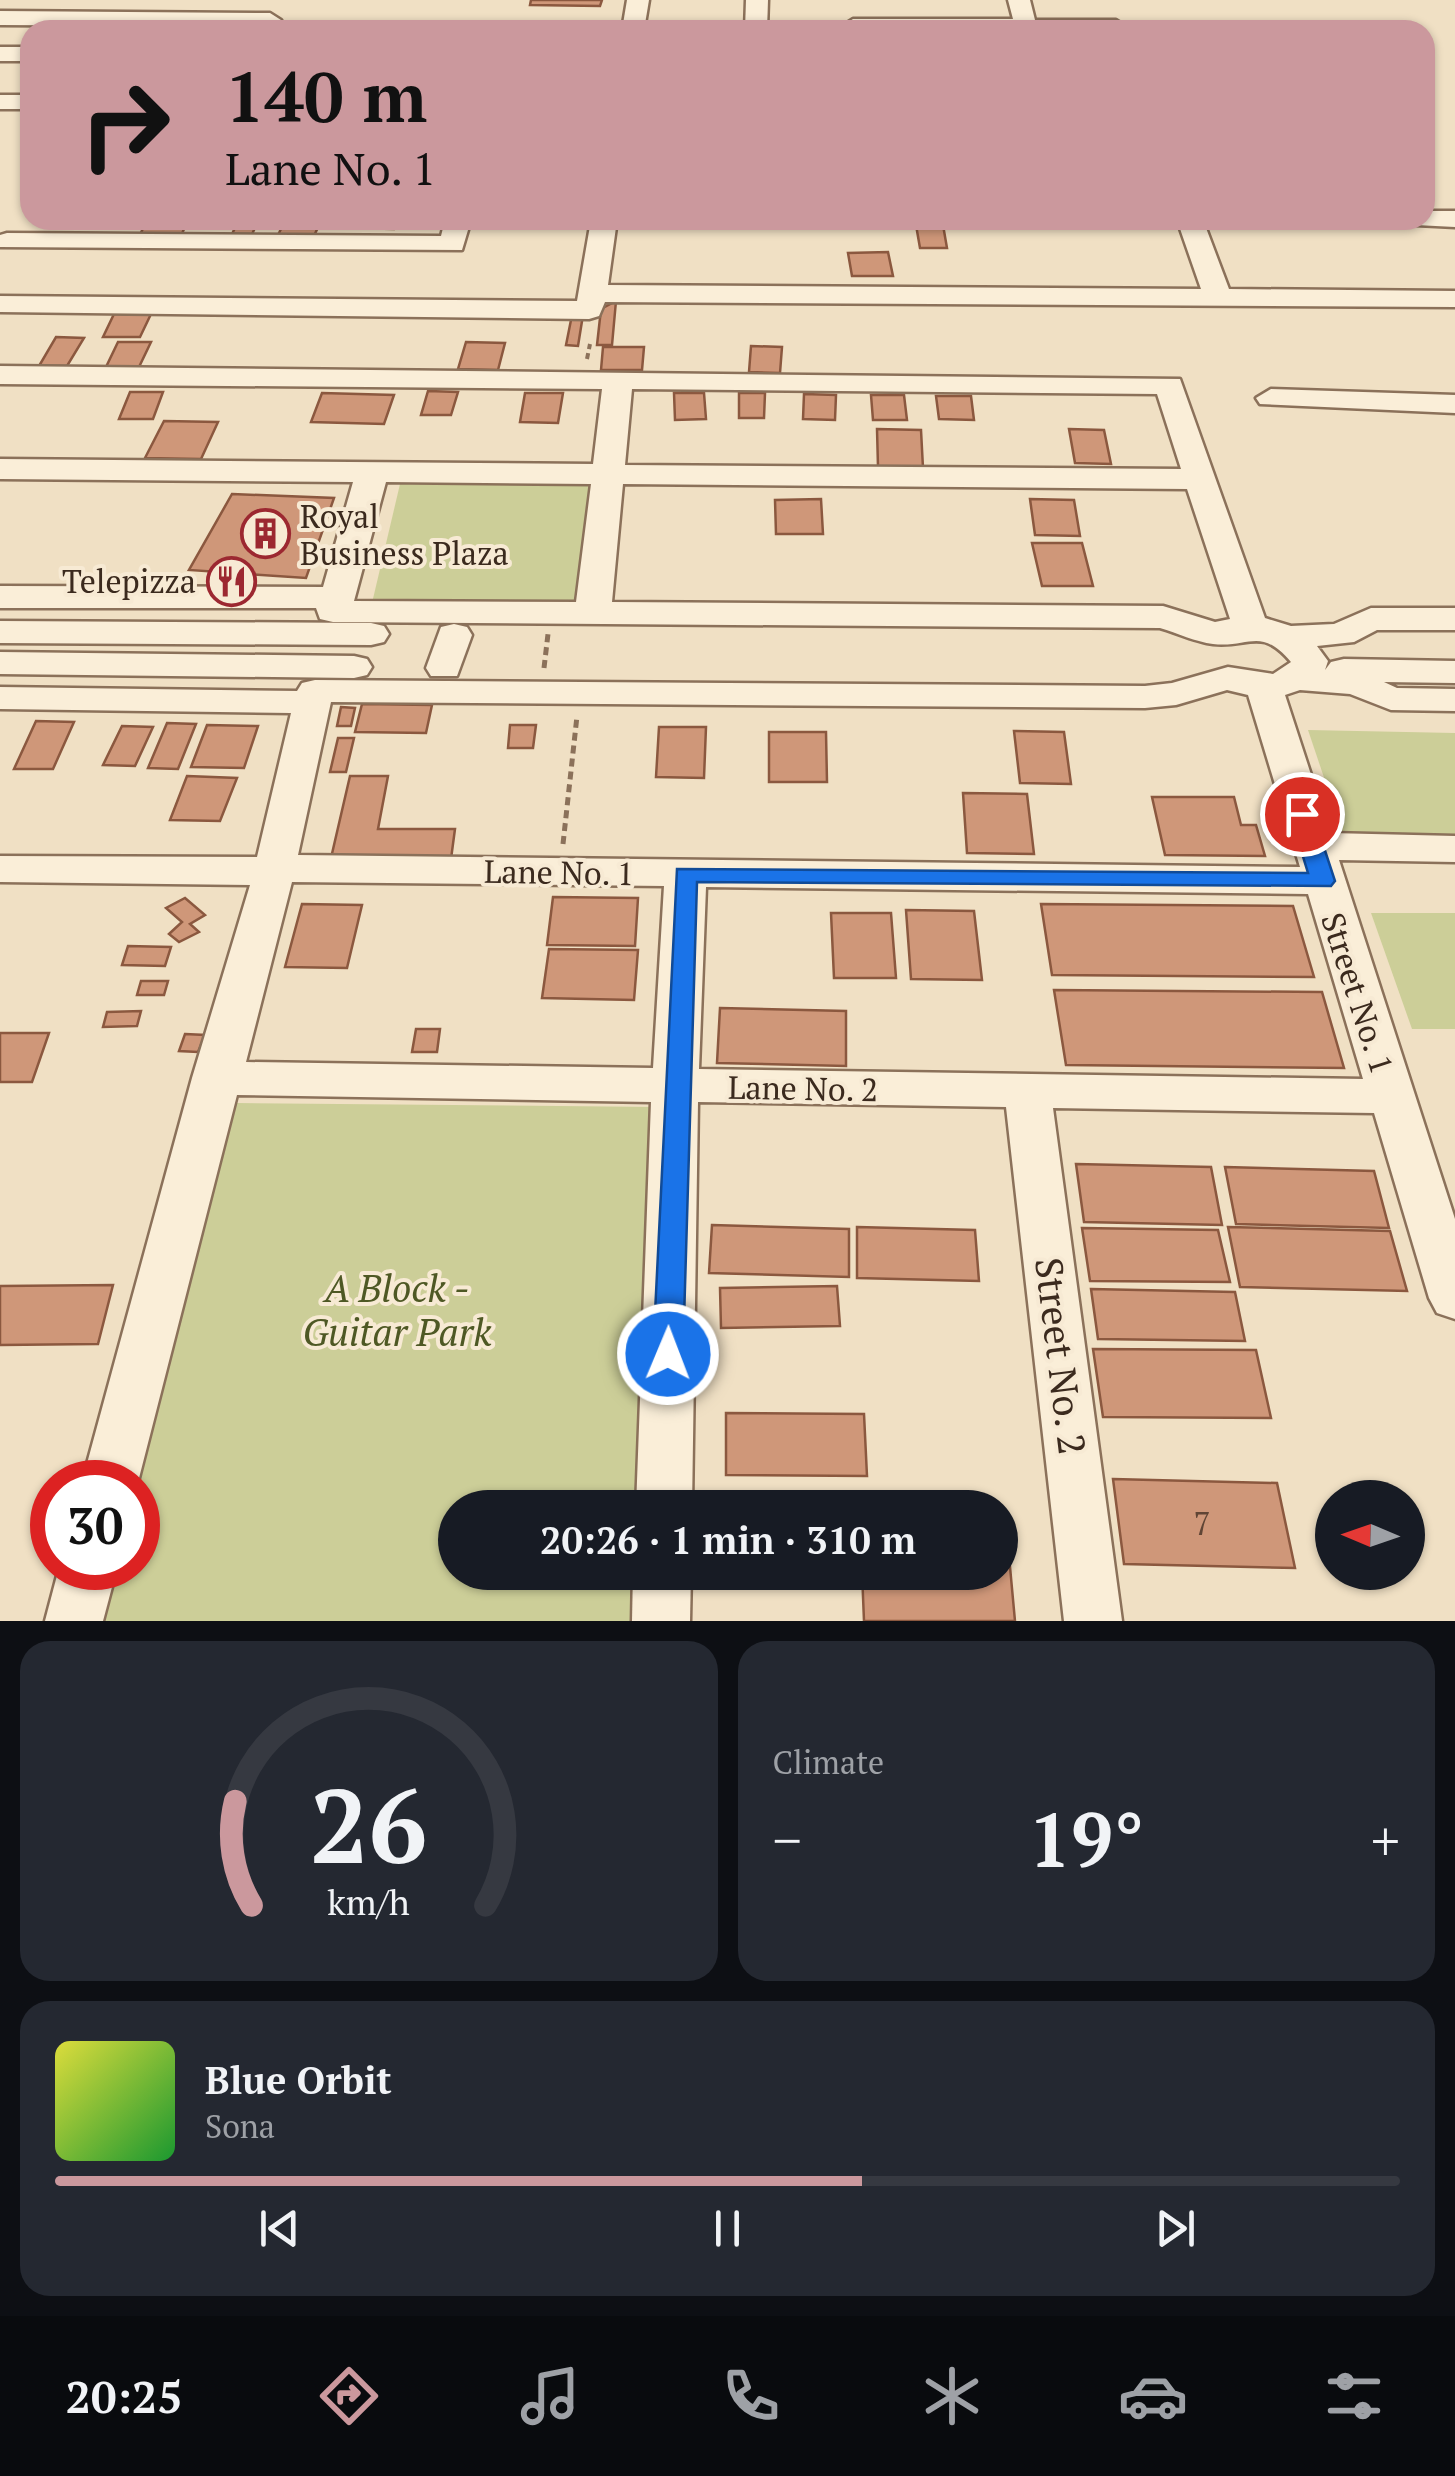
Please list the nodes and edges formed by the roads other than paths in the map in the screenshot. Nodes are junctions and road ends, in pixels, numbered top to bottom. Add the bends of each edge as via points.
1 (0, 18) edge
2 (29, 20) edge
3 (602, 230) edge
4 (1194, 230) edge
5 (330, 232) edge
6 (455, 232) edge
7 (9, 234) edge
8 (1455, 288) edge
9 (1216, 292) junction
10 (592, 295) junction
11 (1455, 298) edge
12 (0, 304) edge
13 (436, 307) junction
14 (590, 344) dead end
15 (0, 375) edge
16 (618, 382) junction
17 (1271, 398) dead end
18 (1455, 404) edge
19 (0, 469) edge
20 (608, 475) junction
21 (370, 478) junction
22 (1201, 479) junction
23 (0, 480) edge
24 (0, 598) edge
25 (337, 598) junction
26 (593, 612) junction
27 (1455, 619) edge
28 (0, 632) edge
29 (1455, 644) edge
30 (449, 651) junction
31 (546, 652) junction
32 (1258, 657) junction
33 (0, 663) edge
34 (1455, 672) edge
35 (313, 696) junction
36 (0, 698) edge
37 (1455, 700) edge
38 (1455, 849) edge
39 (0, 852) edge
40 (1317, 864) junction
41 (275, 868) junction
42 (0, 870) edge
43 (686, 874) junction
44 (216, 1078) junction
45 (675, 1086) junction
46 (1028, 1092) junction
47 (1391, 1096) junction
48 (1455, 1298) edge
49 (116, 1460) edge
50 (664, 1490) edge
51 (82, 1590) edge
52 (662, 1590) edge
53 (74, 1621) edge
54 (661, 1621) edge
55 (1093, 1621) edge

1 - 2 street
3 - 10 street
4 - 9 street
5 - 6 street
5 - 7 street
6 - 13 street
8 - 9 street
9 - 10 street
9 - 11 street
10 - 13 street
10 - 14 street
12 - 13 street
15 - 16 street
16 - 20 street
16 - 22 street, Street No. 1 via 1170,385
17 - 18 street
19 - 21 street
20 - 21 street
20 - 22 street
20 - 26 street
21 - 23 street
21 - 25 street
22 - 32 street, Street No. 1
24 - 25 street
25 - 31 street via 333,611
26 - 31 street
26 - 32 street via 1163,617
27 - 32 street via 1371,619
28 - 30 street
29 - 32 street
30 - 31 street
30 - 33 street
31 - 32 street
31 - 32 street via 580,693 1145,697 1176,694
31 - 35 street
32 - 34 street
32 - 37 street via 1358,682 1391,699
32 - 40 street, Street No. 1
35 - 36 street
35 - 41 street
38 - 40 street, Lane No. 1
39 - 41 street via 256,854
40 - 43 street, Lane No. 1
40 - 47 street, Street No. 1
41 - 42 street
41 - 43 street, Lane No. 1
41 - 44 street
43 - 45 street
44 - 45 street, Lane No. 2
44 - 49 street
45 - 46 street, Lane No. 2
45 - 50 street
46 - 47 street, Lane No. 2
46 - 55 street, Street No. 2
47 - 48 street, Street No. 1
51 - 53 street
52 - 54 street

